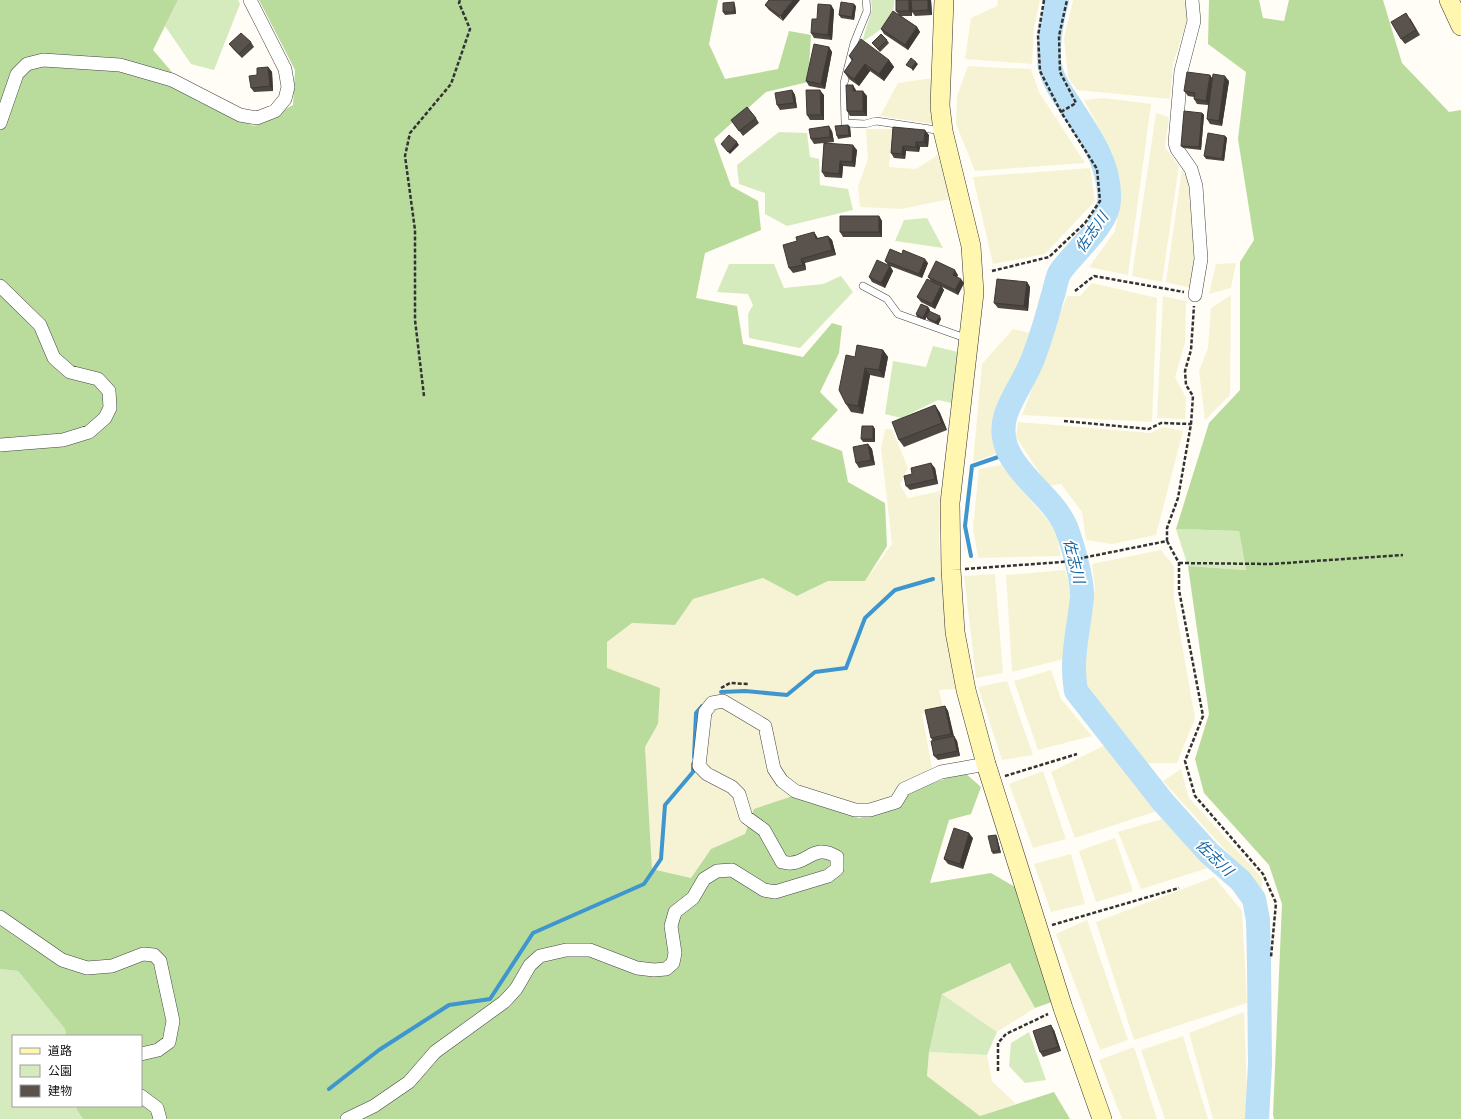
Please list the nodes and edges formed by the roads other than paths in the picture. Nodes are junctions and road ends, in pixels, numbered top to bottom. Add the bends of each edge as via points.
1 (250, 0) edge
2 (866, 0) edge
3 (944, 0) edge
4 (1192, 0) edge
5 (1449, 0) edge
6 (1461, 26) edge
7 (0, 123) edge
8 (943, 131) junction
9 (0, 286) edge
10 (863, 286) dead end
11 (1195, 295) road end
12 (970, 340) junction
13 (0, 444) edge
14 (988, 772) junction
15 (0, 916) edge
16 (142, 1054) edge
17 (142, 1097) edge
18 (160, 1119) edge
19 (348, 1119) edge
20 (1102, 1119) edge

1 - 7 street via 285,70 288,87 285,99 275,112 257,118 240,115 172,80 120,65 43,60 27,64 17,74
2 - 8 lane via 867,11 854,43 844,83 845,123 865,124 876,121
3 - 8 street via 940,106
4 - 11 street via 1194,21 1181,72 1175,143 1191,169 1196,186 1201,259
5 - 6 street
8 - 12 street via 971,246 974,293
9 - 13 street via 40,325 54,358 70,372 98,379 109,391 110,408 105,418 89,432 63,440
10 - 12 lane via 887,299 898,314
12 - 14 street via 959,413 950,503 951,570 955,632 966,690
14 - 19 street via 941,772 904,789 896,802 870,810 855,810 790,788 774,770 765,726 723,701 712,703 705,712 699,766 707,774 732,786 739,794 746,817 764,830 782,862 792,864 816,853 830,852 838,856 837,869 828,876 775,892 764,890 732,870 717,871 704,879 693,898 675,912 671,926 675,953 673,963 666,970 637,968 590,950 566,950 540,956 530,965 516,989 504,1002 435,1052 409,1082 374,1106
14 - 20 street
15 - 16 street via 62,960 87,968 112,966 143,954 154,955 160,961 173,1021 169,1042 158,1050
17 - 18 street via 157,1108

